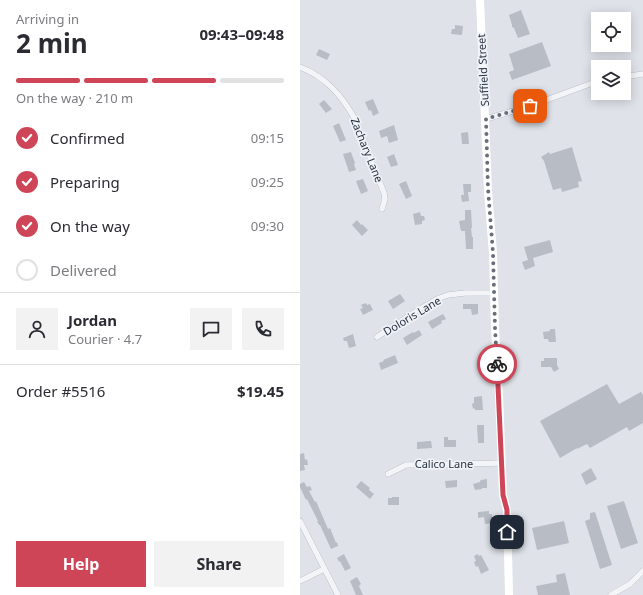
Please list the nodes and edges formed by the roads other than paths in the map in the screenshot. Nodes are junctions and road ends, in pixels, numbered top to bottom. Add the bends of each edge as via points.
1 (480, 0) edge
2 (300, 67) edge
3 (643, 74) edge
4 (631, 76) edge
5 (591, 84) edge
6 (486, 119) junction
7 (382, 209) dead end
8 (494, 294) junction
9 (377, 337) dead end
10 (502, 463) junction
11 (388, 474) dead end
12 (300, 522) edge
13 (324, 569) junction
14 (643, 571) edge
15 (300, 581) edge
16 (338, 595) edge
17 (509, 595) edge
18 (611, 595) edge

1 - 6 main road, Suffield Street
2 - 7 street, Zachary Lane via 317,75 336,90 356,119 384,193
3 - 4 street
5 - 6 street
6 - 8 main road, Suffield Street
8 - 9 street, Doloris Lane via 465,293 437,299
8 - 10 main road, Suffield Street
10 - 11 street, Calico Lane via 406,465
10 - 17 main road, Suffield Street via 503,495 507,510
12 - 13 street
13 - 15 street
13 - 16 street
14 - 18 street via 628,585

